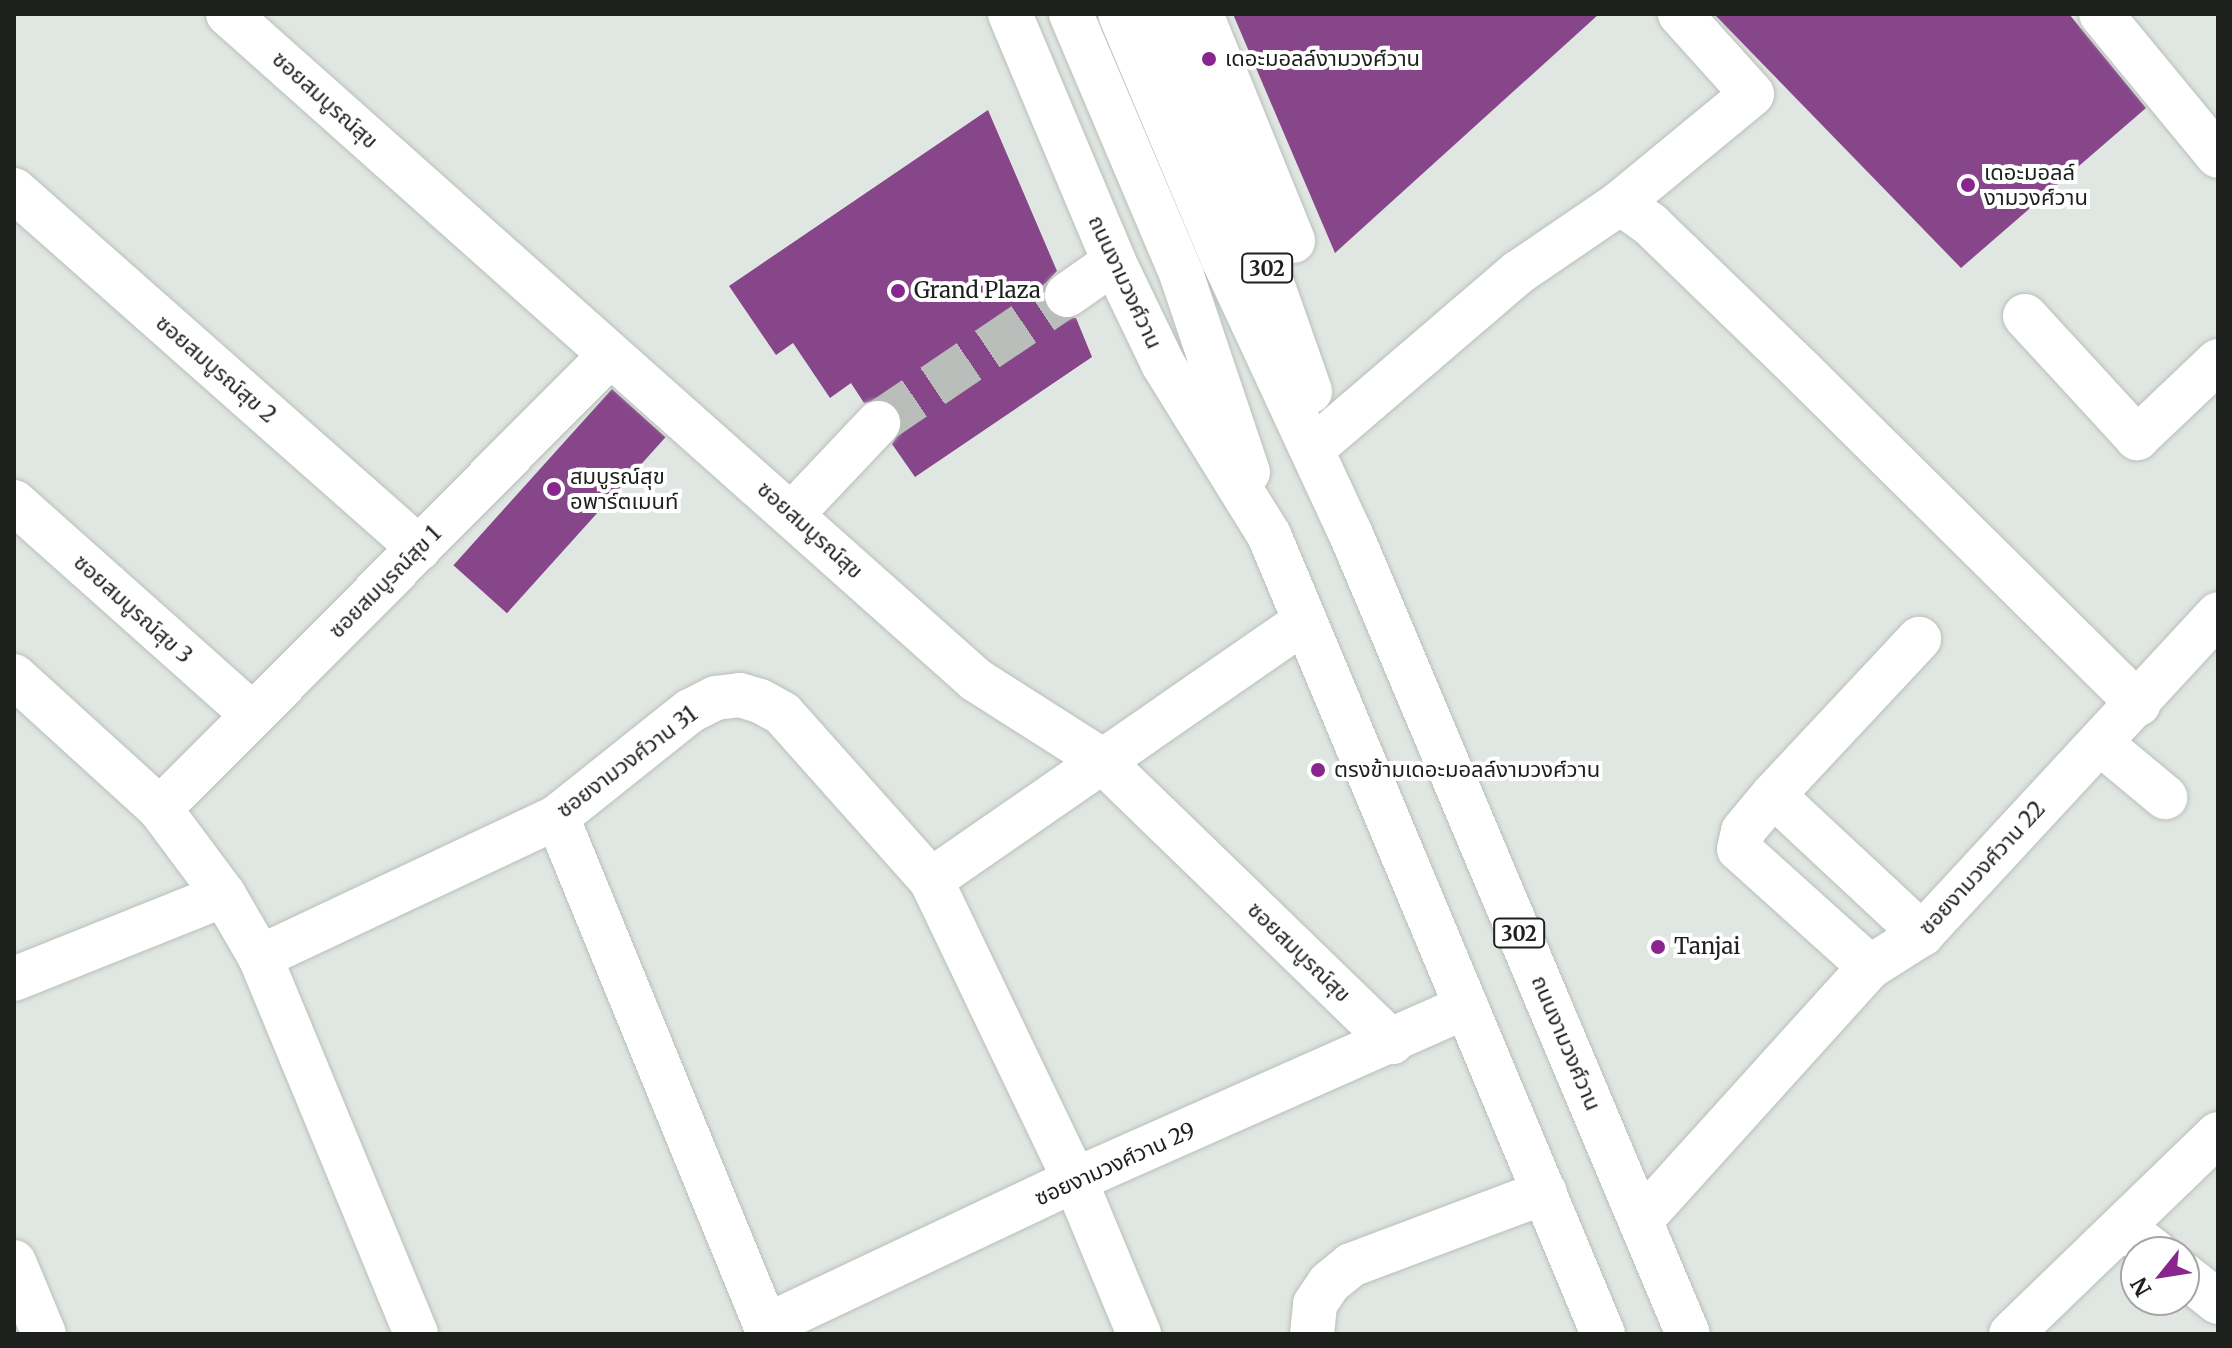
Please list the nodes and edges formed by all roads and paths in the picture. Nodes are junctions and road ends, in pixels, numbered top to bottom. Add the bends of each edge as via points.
1 (228, 14) edge
2 (1010, 14) edge
3 (1071, 14) edge
4 (1120, 14) edge
5 (1159, 14) edge
6 (1201, 14) edge
7 (1680, 14) edge
8 (2101, 14) edge
9 (2218, 156) edge
10 (14, 190) edge
11 (1620, 203) junction
12 (1293, 242) junction
13 (1114, 262) junction
14 (1067, 295) tunnel mouth
15 (2025, 316) dead end
16 (610, 355) junction
17 (2218, 361) edge
18 (878, 423) tunnel mouth
19 (1325, 438) junction
20 (14, 502) edge
21 (793, 513) junction
22 (1350, 532) junction
23 (1269, 535) junction
24 (419, 548) junction
25 (2218, 614) edge
26 (1305, 621) junction
27 (1919, 639) dead end
28 (14, 676) edge
29 (2138, 704) junction
30 (253, 715) junction
31 (2100, 743) junction
32 (1100, 759) junction
33 (1773, 795) junction
34 (2165, 797) dead end
35 (160, 809) junction
36 (557, 817) junction
37 (931, 880) junction
38 (224, 895) junction
39 (1922, 934) junction
40 (260, 957) junction
41 (1870, 967) junction
42 (14, 979) edge
43 (1466, 1007) junction
44 (1392, 1042) junction
45 (2218, 1134) edge
46 (1075, 1180) junction
47 (1545, 1192) junction
48 (1641, 1220) junction
49 (2141, 1236) edge
50 (2120, 1253) edge
51 (14, 1262) edge
52 (2200, 1288) edge
53 (2218, 1302) edge
54 (768, 1330) edge
55 (44, 1334) edge
56 (416, 1334) edge
57 (1139, 1334) edge
58 (1312, 1334) edge
59 (1603, 1334) edge
60 (1688, 1334) edge
61 (2011, 1334) edge

1 - 16 street, ซอยสมบูรณ์สุข
2 - 13 street, ถนนงามวงศ์วาน
3 - 23 street, ถนนงามวงศ์วาน via 1182,276
4 - 22 street, ถนนงามวงศ์วาน / 302 via 1223,259
5 - 12 street, ถนนงามวงศ์วาน / 302
6 - 12 street
7 - 11 street via 1752,94
8 - 9 street
10 - 24 street, ซอยสมบูรณ์สุข 2
11 - 19 street via 1519,272
11 - 29 street via 1651,225 1793,362
12 - 19 street, ถนนงามวงศ์วาน / 302
13 - 14 street
13 - 23 street, ถนนงามวงศ์วาน via 1163,364
15 - 17 street via 2137,438
16 - 21 street, ซอยสมบูรณ์สุข
16 - 24 street, ซอยสมบูรณ์สุข 1
18 - 21 street
19 - 22 street, ถนนงามวงศ์วาน / 302
20 - 30 street, ซอยสมบูรณ์สุข 3
21 - 32 street, ซอยสมบูรณ์สุข via 976,680
22 - 48 street, ถนนงามวงศ์วาน / 302
23 - 26 street, ถนนงามวงศ์วาน
24 - 30 street, ซอยสมบูรณ์สุข 1
25 - 29 street, ซอยงามวงศ์วาน 22
26 - 32 street
26 - 43 street, ถนนงามวงศ์วาน
27 - 33 street
28 - 35 street
29 - 31 street, ซอยงามวงศ์วาน 22
30 - 35 street, ซอยสมบูรณ์สุข 1
31 - 34 street
31 - 39 street, ซอยงามวงศ์วาน 22
32 - 37 street
32 - 44 street, ซอยสมบูรณ์สุข
33 - 39 street
33 - 41 street via 1743,831 1743,855
35 - 38 street
36 - 37 street, ซอยงามวงศ์วาน 31 via 690,711 716,698 740,695 783,714
36 - 40 street, ซอยงามวงศ์วาน 31
36 - 54 street
37 - 46 street, ซอยงามวงศ์วาน 31
38 - 40 street
38 - 42 street
39 - 41 street, ซอยงามวงศ์วาน 22
40 - 56 street
41 - 48 street, ซอยงามวงศ์วาน 22
43 - 44 street, ซอยงามวงศ์วาน 29
43 - 47 street, ถนนงามวงศ์วาน
44 - 46 street, ซอยงามวงศ์วาน 29
45 - 49 street
46 - 54 street, ซอยงามวงศ์วาน 29
46 - 57 street, ซอยงามวงศ์วาน 31
47 - 58 street via 1351,1265 1315,1304
47 - 59 street, ถนนงามวงศ์วาน
48 - 60 street, ถนนงามวงศ์วาน / 302
50 - 61 street
51 - 55 street
52 - 53 street

